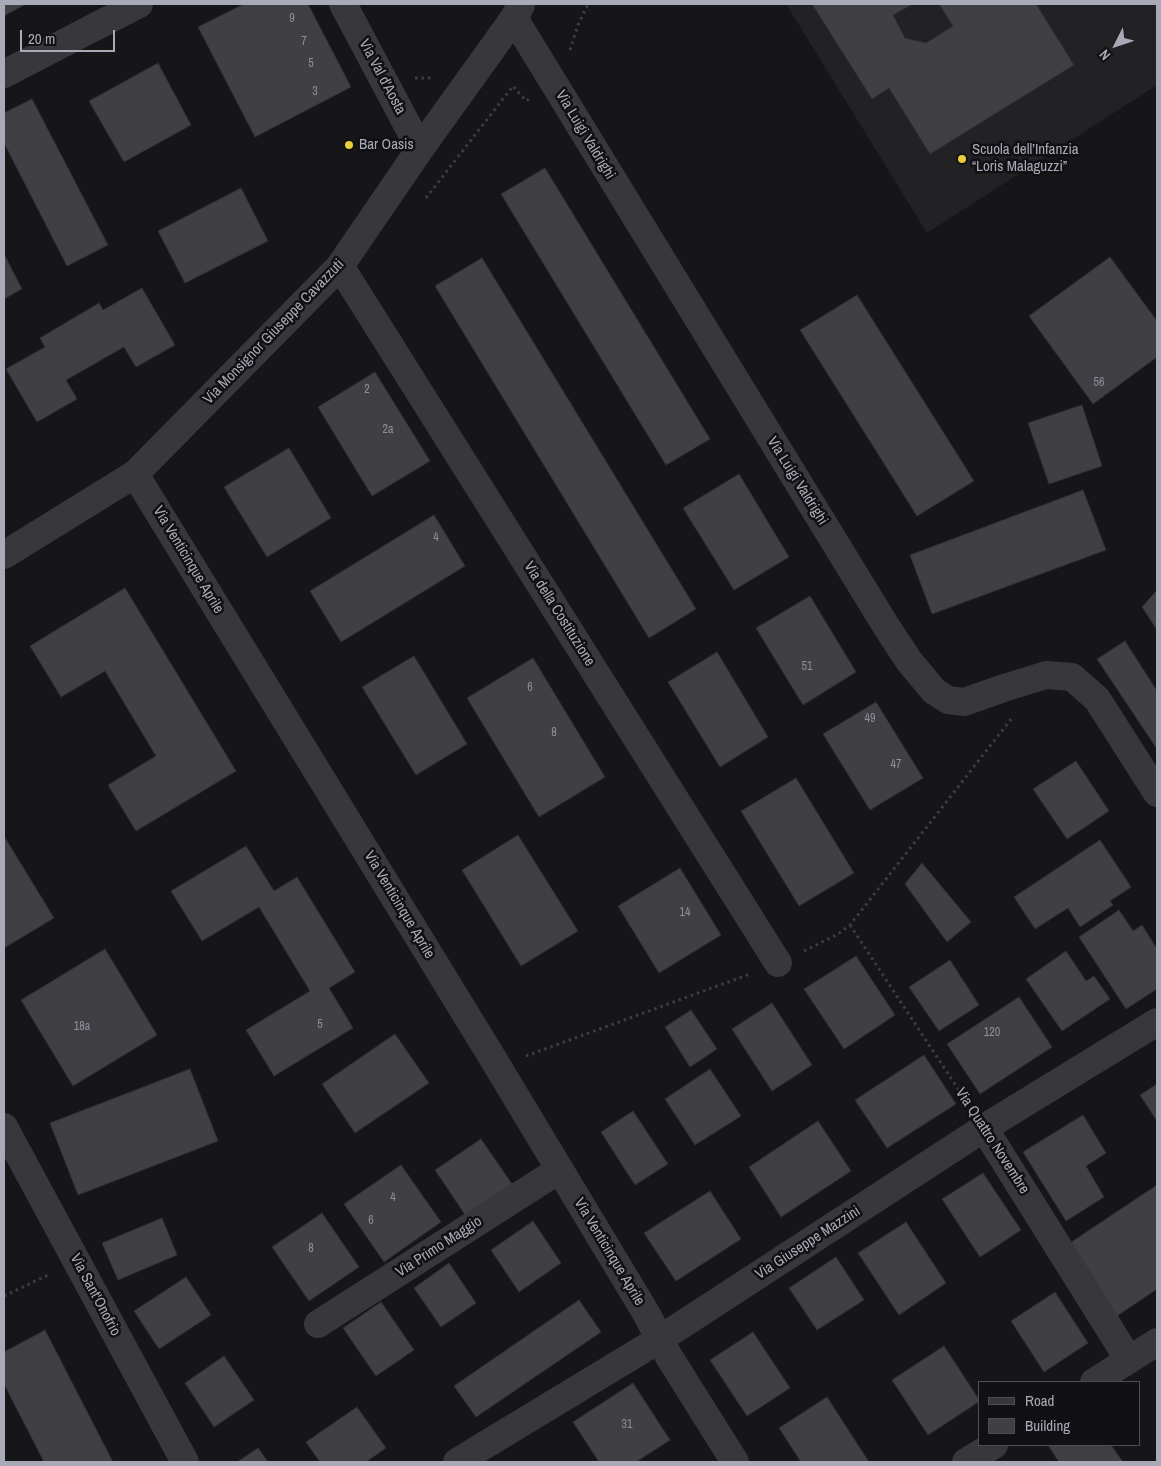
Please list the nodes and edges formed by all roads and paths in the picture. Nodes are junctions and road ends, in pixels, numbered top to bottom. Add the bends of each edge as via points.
1 (139, 4) edge
2 (344, 4) edge
3 (588, 4) edge
4 (518, 11) edge
5 (569, 53) dead end
6 (4, 74) edge
7 (420, 149) junction
8 (340, 266) junction
9 (135, 474) junction
10 (4, 554) edge
11 (1017, 712) dead end
12 (1157, 793) edge
13 (850, 925) junction
14 (778, 963) junction
15 (1157, 1022) edge
16 (525, 1056) dead end
17 (4, 1127) edge
18 (984, 1128) junction
19 (559, 1170) junction
20 (58, 1270) dead end
21 (4, 1296) edge
22 (318, 1324) dead end
23 (660, 1339) junction
24 (1157, 1342) edge
25 (1129, 1360) junction
26 (1096, 1381) edge
27 (992, 1446) edge
28 (185, 1462) edge
29 (457, 1462) edge
30 (736, 1462) edge
31 (966, 1462) edge

1 - 6 street
2 - 7 street, Via Val d'Aosta
3 - 5 path
4 - 7 street, Via Monsignor Giuseppe Cavazzuti
4 - 12 street, Via Luigi Valdrighi via 722,360 909,661 934,691 948,700 964,702 1046,675 1072,677 1097,699
7 - 8 street, Via Monsignor Giuseppe Cavazzuti
8 - 9 street, Via Monsignor Giuseppe Cavazzuti
8 - 14 street, Via della Costituzione
9 - 10 street, Via Monsignor Giuseppe Cavazzuti
9 - 19 street, Via Venticinque Aprile
11 - 13 path
13 - 14 path
13 - 18 path, Via Quattro Novembre
14 - 16 path
15 - 18 street, Via Giuseppe Mazzini
17 - 28 street, Via Sant'Onofrio
18 - 23 street, Via Giuseppe Mazzini
18 - 25 street, Via Quattro Novembre
19 - 22 street, Via Primo Maggio
19 - 23 street, Via Venticinque Aprile
20 - 21 path
23 - 29 street, Via Giuseppe Mazzini
23 - 30 street, Via Venticinque Aprile
24 - 25 street
25 - 26 street
27 - 31 street

